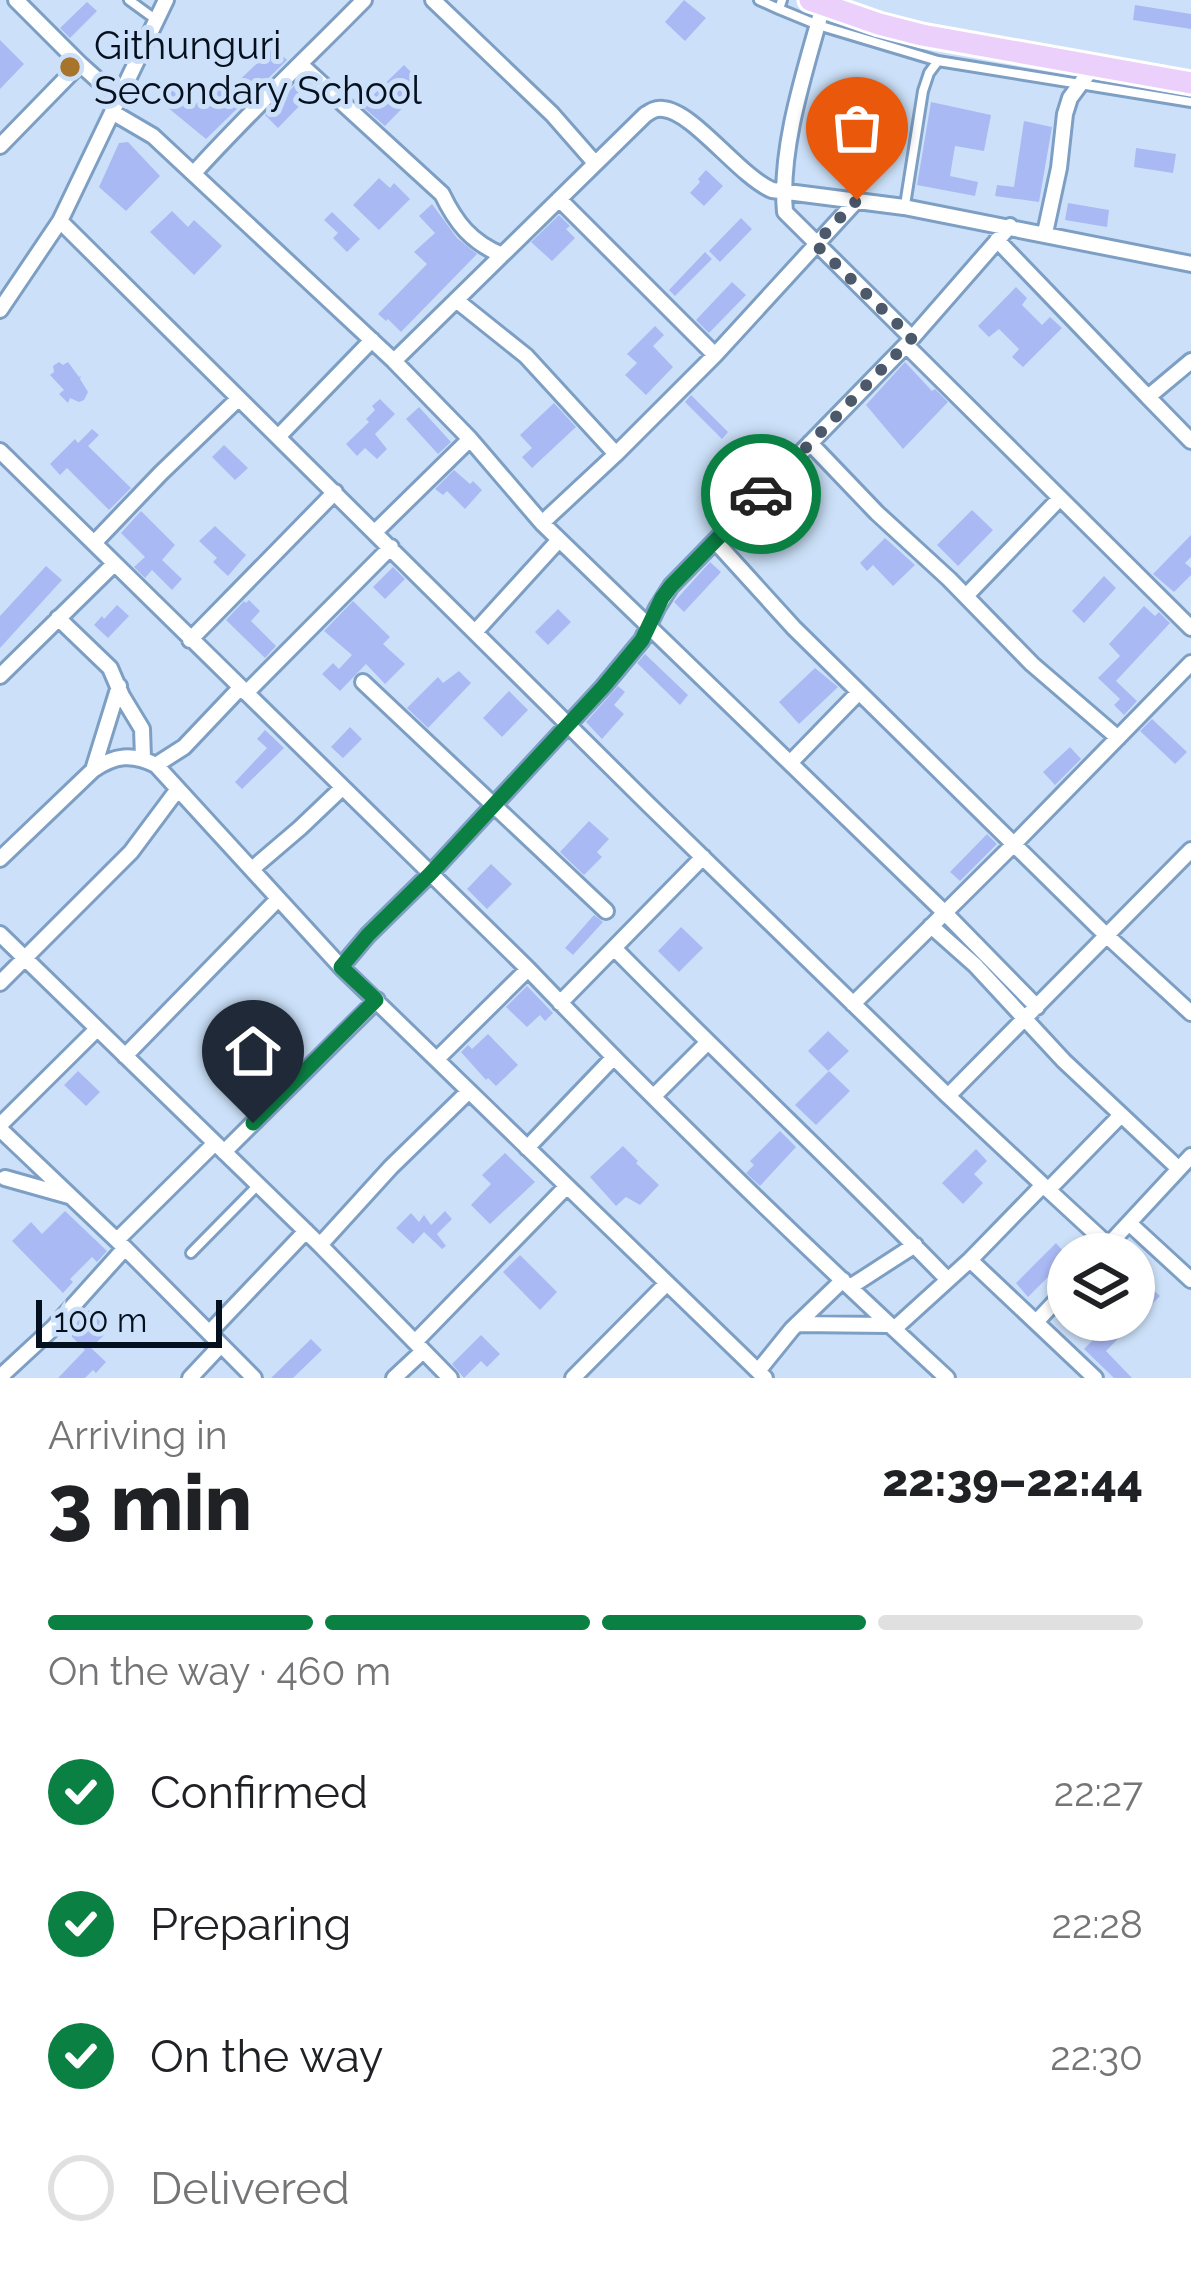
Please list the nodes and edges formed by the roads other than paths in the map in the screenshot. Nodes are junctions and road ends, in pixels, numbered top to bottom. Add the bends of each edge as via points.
1 (16, 0) edge
2 (129, 0) edge
3 (166, 0) edge
4 (364, 0) edge
5 (434, 0) edge
6 (759, 0) edge
7 (780, 4) edge
8 (817, 10) edge
9 (157, 20) junction
10 (987, 59) junction
11 (938, 62) junction
12 (80, 64) junction
13 (301, 65) junction
14 (1086, 75) junction
15 (1191, 82) edge
16 (1142, 85) junction
17 (1191, 102) edge
18 (115, 105) junction
19 (0, 146) edge
20 (596, 163) junction
21 (194, 173) junction
22 (784, 193) junction
23 (559, 199) junction
24 (857, 200) junction
25 (904, 207) junction
26 (60, 221) junction
27 (1010, 226) junction
28 (1045, 233) junction
29 (997, 240) junction
30 (815, 244) junction
31 (502, 255) junction
32 (1191, 264) edge
33 (456, 300) junction
34 (0, 310) edge
35 (372, 340) junction
36 (909, 341) junction
37 (715, 355) junction
38 (394, 361) junction
39 (1191, 361) edge
40 (1148, 398) junction
41 (238, 399) junction
42 (278, 437) junction
43 (470, 439) junction
44 (1191, 441) edge
45 (810, 443) junction
46 (0, 451) edge
47 (616, 454) junction
48 (334, 492) junction
49 (1060, 498) junction
50 (542, 523) junction
51 (375, 532) junction
52 (558, 541) junction
53 (715, 541) junction
54 (94, 543) junction
55 (391, 547) junction
56 (113, 565) junction
57 (966, 596) junction
58 (58, 617) junction
59 (650, 625) junction
60 (1191, 628) edge
61 (476, 632) junction
62 (190, 640) junction
63 (1191, 663) edge
64 (0, 676) edge
65 (363, 682) dead end
66 (119, 686) junction
67 (243, 691) junction
68 (859, 692) junction
69 (569, 723) junction
70 (1118, 738) junction
71 (149, 762) junction
72 (790, 763) junction
73 (92, 770) junction
74 (342, 788) junction
75 (178, 789) junction
76 (495, 805) junction
77 (1015, 843) junction
78 (1191, 850) edge
79 (703, 857) junction
80 (0, 859) edge
81 (252, 868) junction
82 (430, 874) junction
83 (278, 898) junction
84 (606, 911) dead end
85 (944, 912) junction
86 (931, 926) junction
87 (0, 934) edge
88 (1105, 934) junction
89 (614, 948) junction
90 (23, 958) junction
91 (341, 967) junction
92 (528, 969) junction
93 (0, 982) edge
94 (376, 1000) junction
95 (560, 1003) junction
96 (853, 1004) junction
97 (1032, 1012) junction
98 (1191, 1013) edge
99 (97, 1029) junction
100 (707, 1043) junction
101 (125, 1056) junction
102 (614, 1057) junction
103 (437, 1058) junction
104 (469, 1091) junction
105 (654, 1096) junction
106 (948, 1096) junction
107 (1121, 1115) junction
108 (0, 1127) edge
109 (219, 1148) junction
110 (527, 1148) junction
111 (26, 1154) junction
112 (1191, 1156) edge
113 (1179, 1168) junction
114 (3, 1181) edge
115 (258, 1184) junction
116 (567, 1186) junction
117 (1046, 1187) junction
118 (71, 1196) junction
119 (1129, 1223) junction
120 (306, 1232) junction
121 (1089, 1233) edge
122 (1119, 1233) edge
123 (121, 1244) junction
124 (320, 1244) junction
125 (915, 1245) junction
126 (191, 1252) dead end
127 (970, 1260) junction
128 (948, 1280) junction
129 (1191, 1280) edge
130 (667, 1283) junction
131 (847, 1284) junction
132 (1047, 1311) edge
133 (1037, 1322) junction
134 (797, 1324) junction
135 (891, 1327) junction
136 (209, 1333) junction
137 (221, 1345) junction
138 (419, 1347) junction
139 (762, 1376) edge
140 (0, 1377) edge
141 (190, 1378) edge
142 (254, 1378) edge
143 (394, 1378) edge
144 (450, 1378) edge
145 (573, 1378) edge
146 (947, 1378) edge
147 (1095, 1378) edge

1 - 12 street
2 - 9 lane
3 - 9 street
4 - 13 street
5 - 20 street
6 - 7 lane
7 - 8 lane
8 - 10 main road
8 - 11 lane
8 - 22 street
9 - 18 street
10 - 11 lane
10 - 14 main road
11 - 25 lane via 923,92
12 - 18 street
12 - 19 street
13 - 21 street
13 - 31 street via 442,194 473,240
14 - 16 main road
14 - 28 street via 1065,114
15 - 16 main road
16 - 17 lane
18 - 21 street
18 - 26 street
20 - 22 street via 645,115 662,109 689,122 755,181
20 - 23 street
21 - 35 street
22 - 24 street
22 - 30 street via 788,218
23 - 31 street
23 - 37 street
24 - 25 street
24 - 30 street
25 - 27 street
26 - 34 street
26 - 41 street
27 - 28 street
27 - 29 street
28 - 32 street
29 - 36 street
29 - 40 street
30 - 36 street
30 - 37 street
31 - 33 street
33 - 38 street
33 - 47 street via 526,356
35 - 38 street
35 - 42 street
36 - 45 street
36 - 49 street
37 - 47 street
38 - 43 street
39 - 40 street
40 - 44 street
41 - 42 street
41 - 54 street
42 - 48 street
43 - 50 street
43 - 51 street
45 - 53 street
45 - 57 street
46 - 54 street
47 - 50 street
48 - 51 street
48 - 62 street
49 - 57 street
49 - 60 street
50 - 52 street
51 - 55 street
52 - 59 street
52 - 61 street
53 - 59 street via 662,598
53 - 68 street
54 - 56 street
55 - 61 street
55 - 67 street
56 - 58 street
56 - 62 street
57 - 70 street
58 - 64 street
58 - 66 street
59 - 69 street
59 - 72 street
61 - 69 street
62 - 67 street
63 - 70 street
65 - 76 street
66 - 71 street
66 - 73 street
67 - 71 street via 184,747
67 - 74 street
68 - 72 street
68 - 77 street
69 - 76 street
69 - 79 street
70 - 77 street
71 - 73 street via 129,755
71 - 75 street
72 - 85 street
73 - 80 street
74 - 81 street
74 - 82 street
75 - 81 street
75 - 90 street via 131,851
76 - 82 street
76 - 84 street
77 - 85 street
77 - 88 street
78 - 88 street
79 - 89 street
79 - 96 street
81 - 83 street
82 - 91 street
82 - 92 street
83 - 91 street
83 - 101 street
85 - 86 street
85 - 97 street
86 - 96 street
86 - 97 street
87 - 90 street
88 - 97 street
88 - 98 street
89 - 95 street
89 - 100 street
90 - 93 street
90 - 99 street
91 - 94 street
92 - 95 street
92 - 103 street
94 - 103 street
94 - 109 street
95 - 102 street
96 - 106 street
97 - 106 street
97 - 107 street via 1064,1061
99 - 101 street
99 - 108 street
100 - 105 street
100 - 125 street
101 - 109 street
102 - 105 street
102 - 110 street
103 - 104 street
104 - 110 street
104 - 124 street
105 - 131 street
106 - 117 street
107 - 113 street
107 - 117 street
108 - 111 street
109 - 115 street
109 - 123 street
110 - 116 street
111 - 114 street
111 - 118 street
112 - 113 street
113 - 119 street
114 - 118 street
115 - 120 street
115 - 126 lane
116 - 130 street
116 - 138 street
117 - 121 street
117 - 127 street
118 - 123 street
119 - 122 street
119 - 129 street
120 - 124 street
120 - 136 street
123 - 136 street
123 - 140 street via 54,1327
124 - 138 street
125 - 128 street
125 - 131 street
127 - 128 street
127 - 133 street
128 - 135 street
130 - 139 street
130 - 145 street
131 - 134 street
131 - 135 street
132 - 133 street
133 - 147 street
134 - 135 street
134 - 139 street
135 - 146 street
136 - 137 street
137 - 141 street
137 - 142 street
138 - 143 street
138 - 144 street

